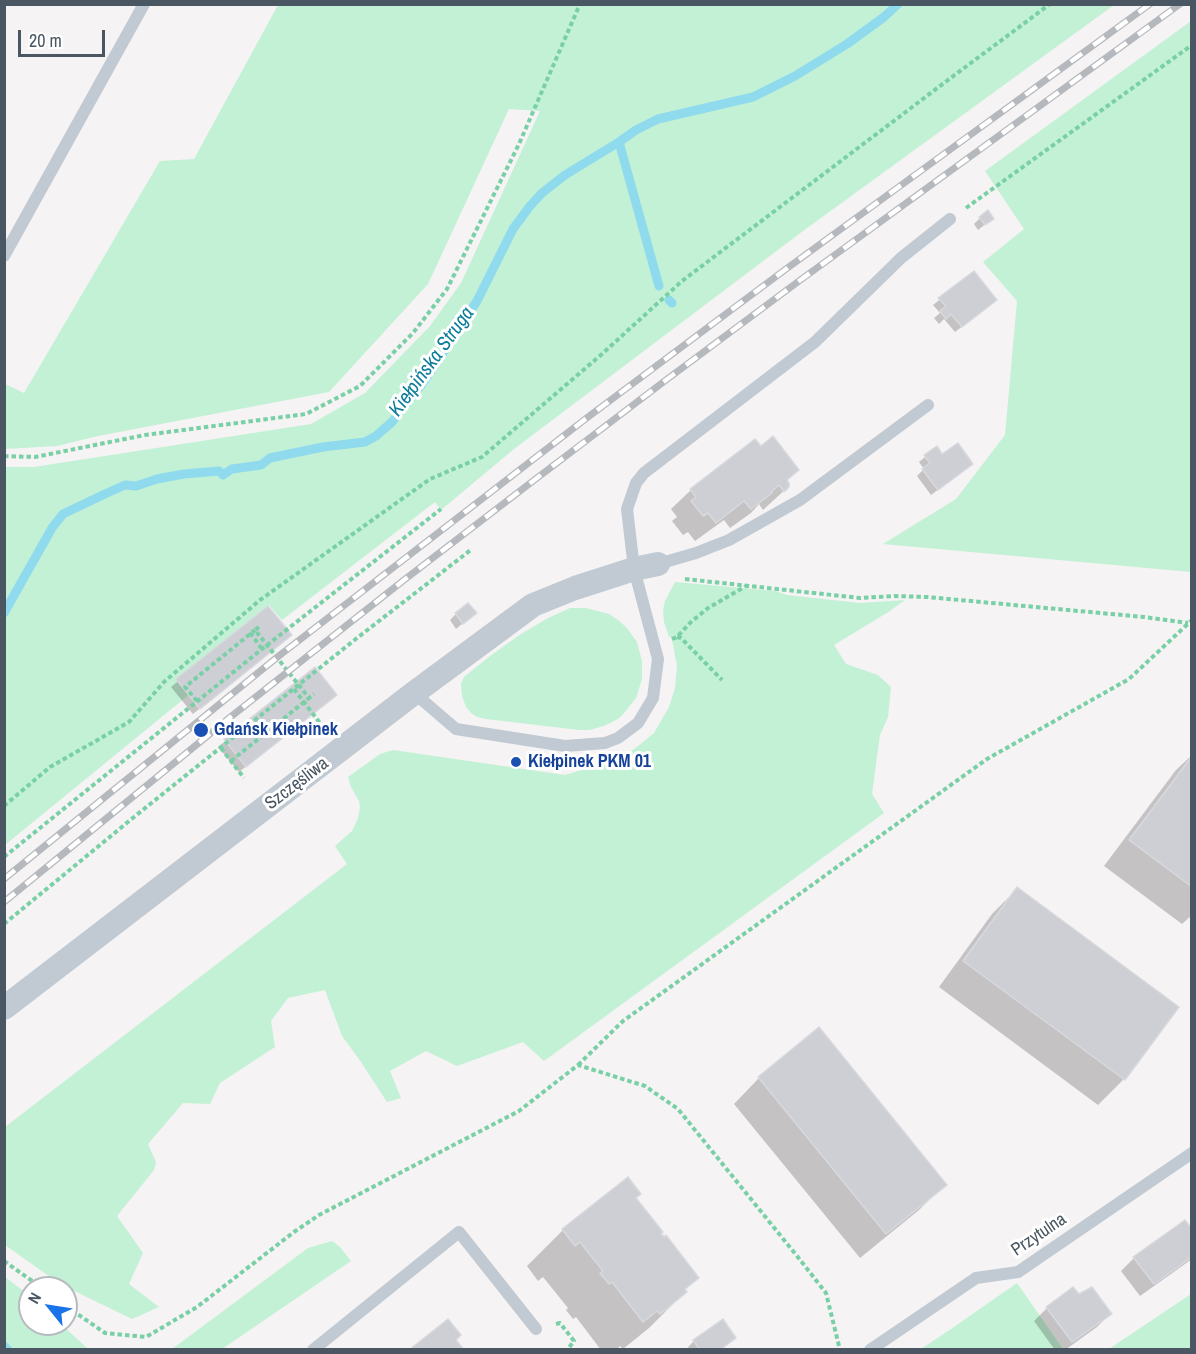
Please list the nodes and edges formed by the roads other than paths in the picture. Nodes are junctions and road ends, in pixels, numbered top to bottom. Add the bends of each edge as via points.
1 (144, 4) edge
2 (950, 219) road end
3 (4, 256) edge
4 (928, 405) dead end
5 (634, 569) junction
6 (667, 571) joint
7 (414, 693) junction
8 (4, 1008) edge
9 (1191, 1153) edge
10 (536, 1329) road end
11 (313, 1350) edge
12 (870, 1350) edge

1 - 3 lane
2 - 5 lane via 901,258 815,342 644,473 627,509
4 - 6 lane via 800,500
5 - 6 street, Szczęśliwa
5 - 7 street, Szczęśliwa via 533,605
5 - 7 lane via 658,659 653,698 638,723 618,738 606,743 566,746 456,729
7 - 8 street, Szczęśliwa
9 - 12 lane, Przytulna via 1018,1272 976,1278
10 - 11 lane via 459,1232

